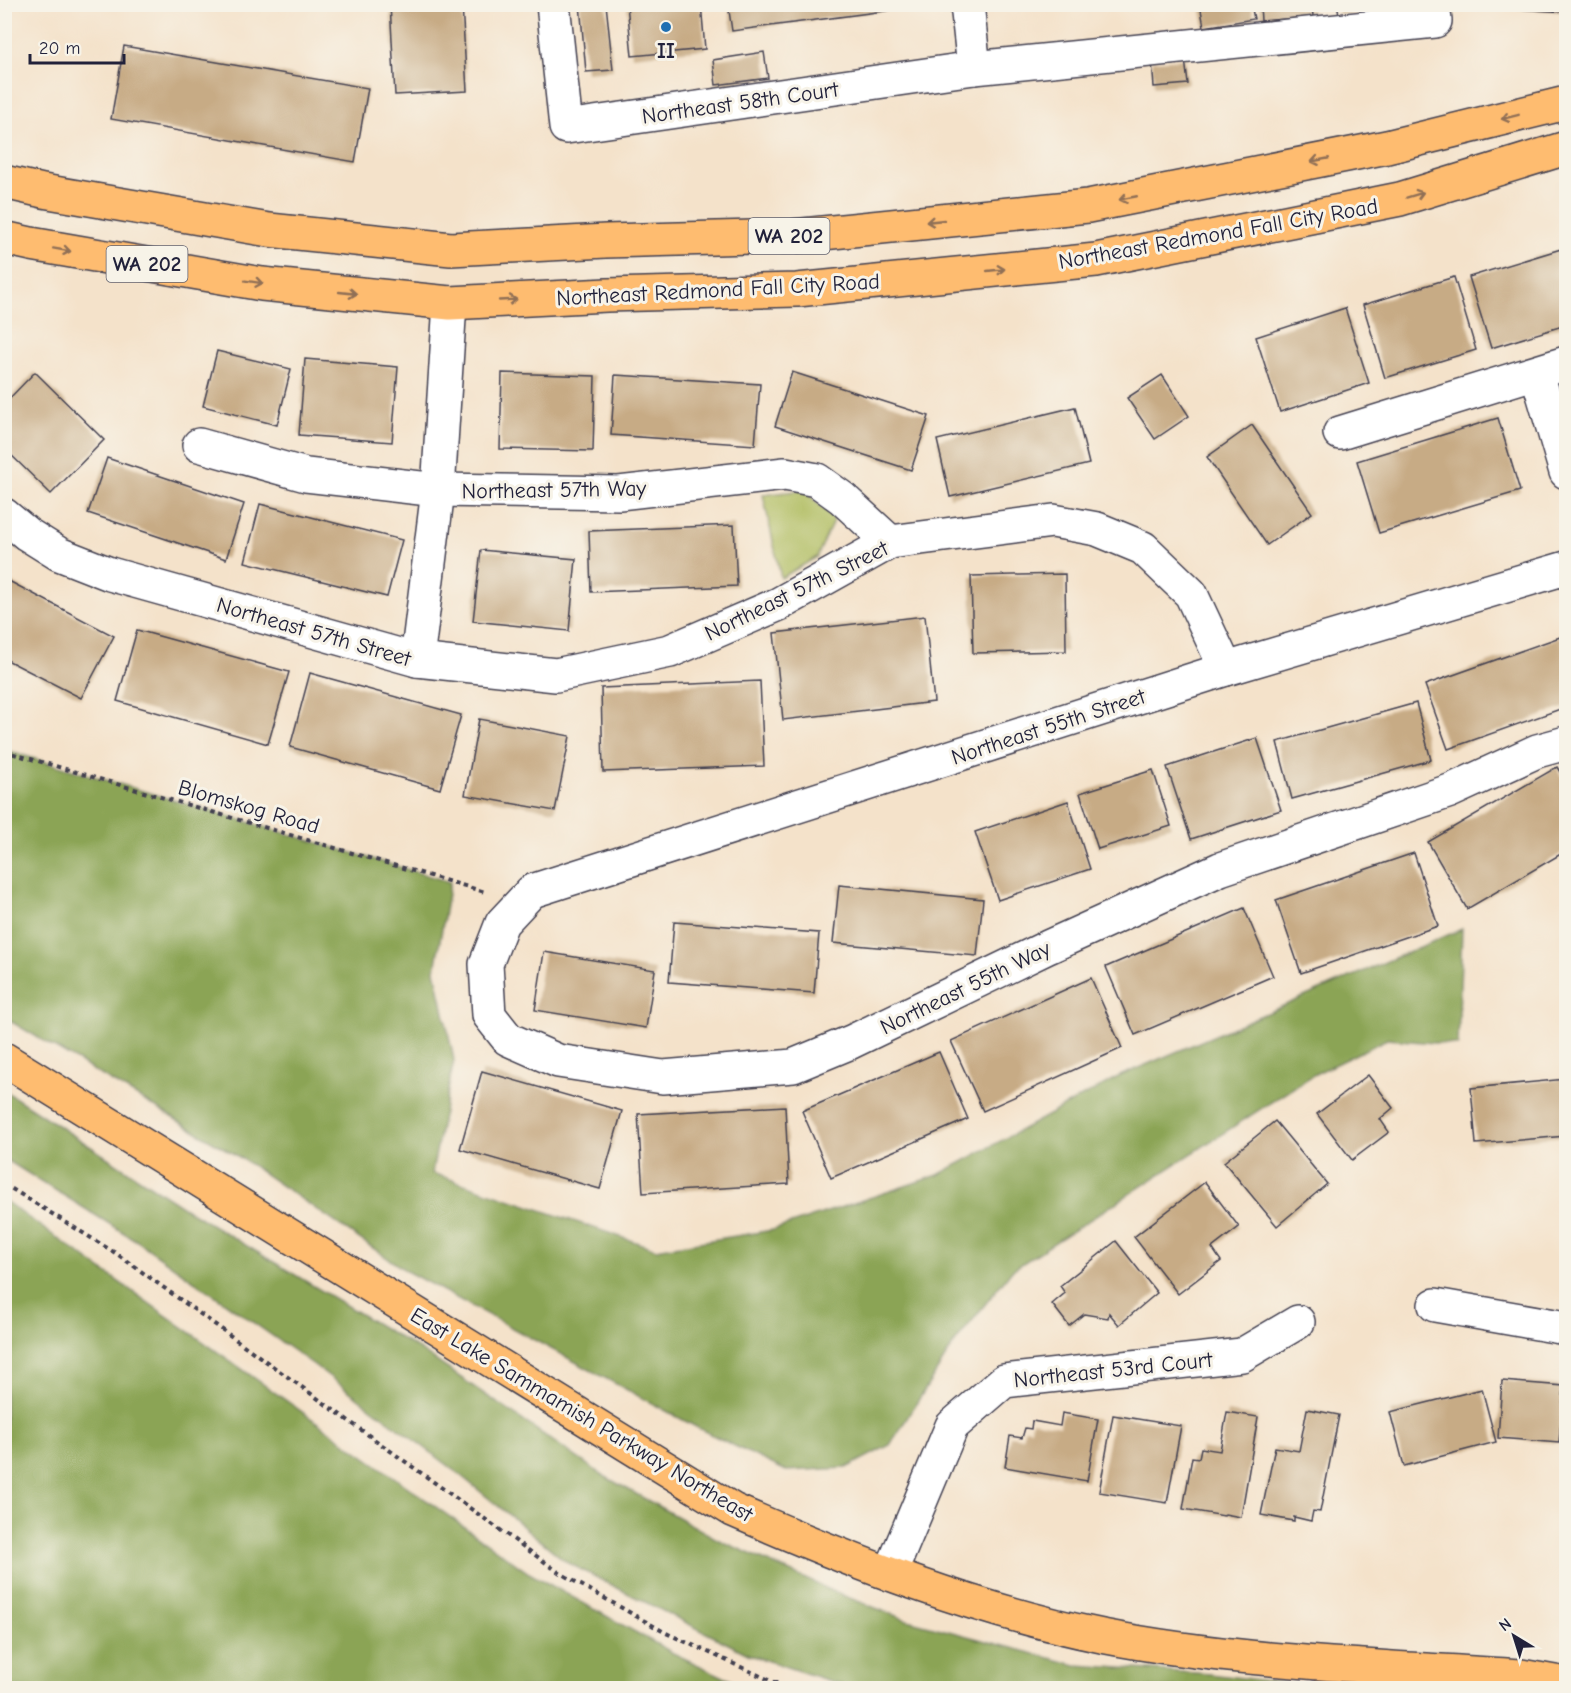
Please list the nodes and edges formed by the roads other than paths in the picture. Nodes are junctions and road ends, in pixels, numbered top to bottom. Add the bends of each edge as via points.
1 (553, 4) edge
2 (967, 4) edge
3 (1433, 4) edge
4 (974, 68) junction
5 (1566, 103) edge
6 (1566, 148) edge
7 (4, 182) edge
8 (4, 238) edge
9 (450, 303) junction
10 (1552, 368) edge
11 (1340, 433) dead end
12 (199, 445) dead end
13 (1566, 472) edge
14 (438, 490) junction
15 (4, 515) edge
16 (890, 542) junction
17 (1566, 568) edge
18 (417, 660) junction
19 (1226, 669) junction
20 (1566, 743) edge
21 (532, 891) joint
22 (4, 1059) edge
23 (1435, 1305) dead end
24 (1298, 1322) dead end
25 (1566, 1328) edge
26 (890, 1574) junction
27 (1566, 1684) edge

1 - 4 street, Northeast 58th Court via 566,127
2 - 4 street
3 - 4 street via 1435,21
5 -> 7 main road, WA 202 via 1387,147 1088,206 793,236 451,249 269,230
9 -> 6 main road, Northeast Redmond Fall City Road / WA 202 via 796,290 1096,260 1400,199
8 -> 9 main road, Northeast Redmond Fall City Road / WA 202 via 262,284
9 - 14 street
10 - 11 street
10 - 13 street
12 - 14 street, Northeast 57th Way via 306,475
14 - 16 street, Northeast 57th Way via 619,493 785,474 817,480
14 - 18 street
15 - 18 street, Northeast 57th Street via 59,554 110,574
16 - 18 street, Northeast 57th Street via 779,604 670,651 556,675
16 - 19 street, Northeast 57th Street via 1053,521 1097,529 1143,548 1191,594
17 - 19 street, Northeast 55th Street
19 - 21 street, Northeast 55th Street
20 - 21 street, Northeast 55th Way via 1537,751 1450,791 1220,868 852,1042 792,1066 663,1077 558,1061 508,1039 489,1015 486,964 502,923
22 - 26 main road, East Lake Sammamish Parkway Northeast via 733,1510
23 - 25 street
24 - 26 street, Northeast 53rd Court via 1242,1355 1004,1381 952,1426
26 - 27 main road, East Lake Sammamish Parkway Northeast via 966,1601 1102,1636 1237,1656 1521,1676

